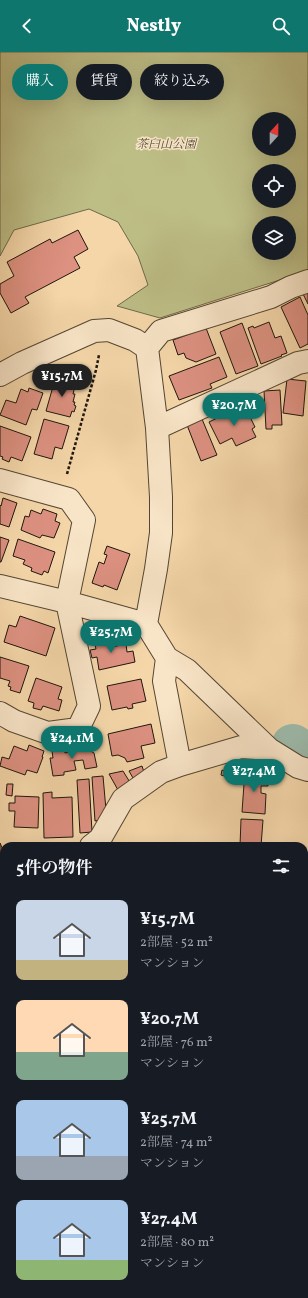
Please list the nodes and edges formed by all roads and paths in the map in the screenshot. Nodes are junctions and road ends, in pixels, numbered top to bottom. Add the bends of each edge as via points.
1 (308, 281) edge
2 (100, 347) dead end
3 (147, 348) junction
4 (308, 361) edge
5 (0, 375) edge
6 (157, 428) junction
7 (0, 480) edge
8 (61, 497) junction
9 (0, 586) edge
10 (67, 602) junction
11 (146, 624) junction
12 (167, 658) junction
13 (0, 713) edge
14 (269, 749) junction
15 (180, 765) junction
16 (308, 770) edge
17 (96, 842) edge

1 - 3 street via 271,297 161,331
2 - 8 path
3 - 5 street via 109,330 94,331
3 - 6 street
4 - 6 street via 298,363
6 - 11 street via 161,533
7 - 8 street
8 - 10 street via 69,499 84,520
9 - 10 street
10 - 11 street
10 - 13 street via 89,706 78,729 48,733
11 - 12 street
12 - 14 street via 187,670
12 - 15 street via 164,681
14 - 15 street via 241,747
14 - 16 street via 298,767
15 - 17 street via 161,772 123,798

